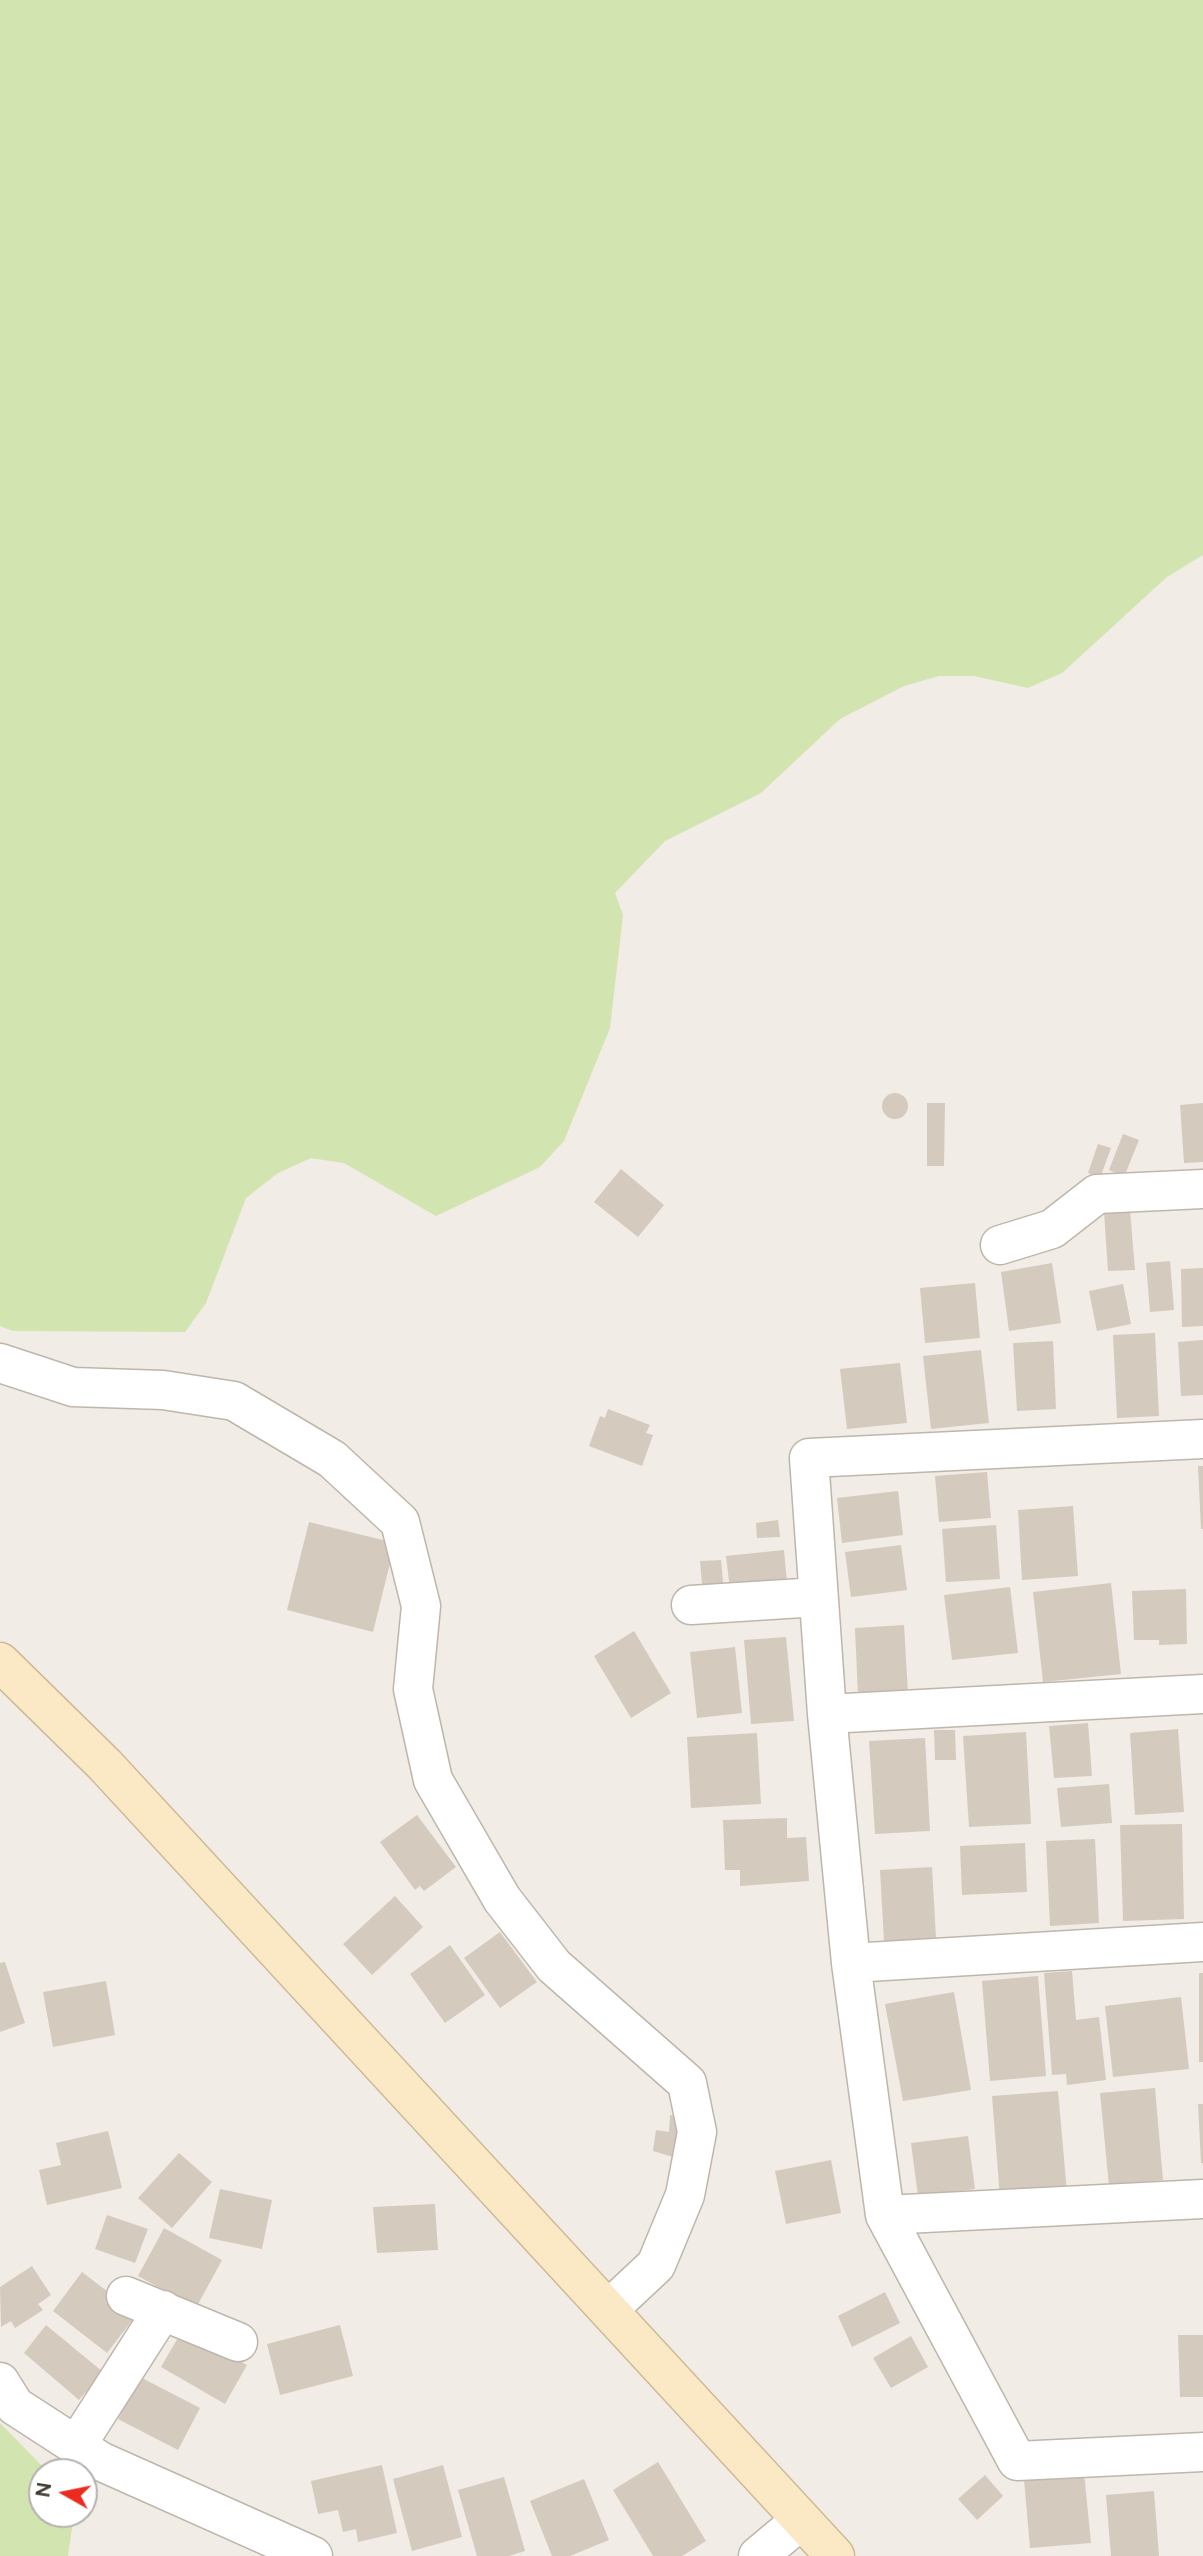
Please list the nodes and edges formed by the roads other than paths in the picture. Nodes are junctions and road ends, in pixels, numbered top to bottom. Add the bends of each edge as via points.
1 (1203, 1188) edge
2 (1000, 1245) dead end
3 (0, 1363) edge
4 (1203, 1440) edge
5 (818, 1597) junction
6 (691, 1605) dead end
7 (0, 1662) edge
8 (1203, 1694) edge
9 (827, 1714) junction
10 (1203, 1942) edge
11 (851, 1963) junction
12 (1203, 2199) edge
13 (885, 2215) junction
14 (126, 2296) dead end
15 (609, 2309) junction
16 (163, 2311) junction
17 (238, 2342) dead end
18 (0, 2382) edge
19 (76, 2446) junction
20 (1203, 2452) edge
21 (800, 2521) junction
22 (313, 2556) edge
23 (758, 2556) edge
24 (835, 2556) edge

1 - 2 street via 1097,1194 1052,1229
3 - 15 street via 74,1387 163,1390 234,1401 332,1459 400,1521 421,1606 413,1689 433,1780 502,1899 554,1966 687,2083 696,2132 685,2194 656,2265
4 - 5 street via 810,1458
5 - 6 street
5 - 9 street
7 - 15 street via 105,1765
8 - 9 street
9 - 11 street
10 - 11 street
11 - 13 street
12 - 13 street
13 - 20 street via 1017,2461
14 - 16 street
15 - 21 street
16 - 17 street
16 - 19 street
18 - 19 street via 15,2406
19 - 22 street via 100,2461
21 - 23 street
21 - 24 street

